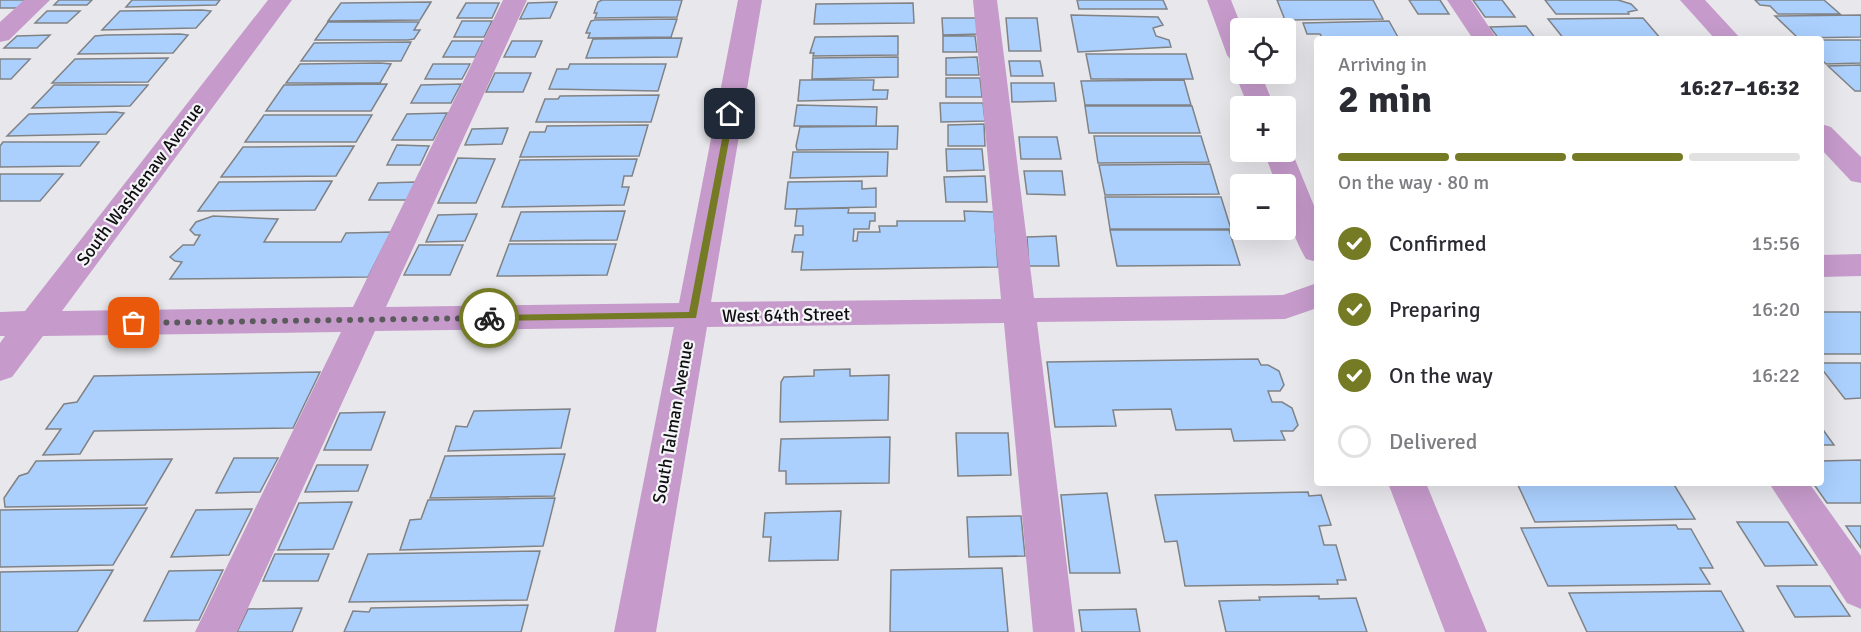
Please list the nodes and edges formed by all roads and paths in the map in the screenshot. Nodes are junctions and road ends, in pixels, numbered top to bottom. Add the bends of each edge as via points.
1 (38, 0) edge
2 (279, 0) edge
3 (515, 0) edge
4 (750, 0) edge
5 (985, 0) edge
6 (1219, 0) edge
7 (1459, 0) edge
8 (1692, 0) edge
9 (1230, 28) edge
10 (0, 35) edge
11 (1483, 36) edge
12 (1727, 36) edge
13 (1824, 136) edge
14 (1282, 162) edge
15 (1861, 174) edge
16 (1314, 243) edge
17 (1861, 265) edge
18 (1824, 266) edge
19 (1314, 296) edge
20 (1019, 312) junction
21 (693, 316) junction
22 (364, 320) junction
23 (0, 324) edge
24 (33, 324) junction
25 (0, 368) edge
26 (1408, 486) edge
27 (1790, 486) edge
28 (1861, 590) edge
29 (216, 632) edge
30 (635, 632) edge
31 (1054, 632) edge
32 (1466, 632) edge

1 - 10 street
2 - 24 street, South Washtenaw Avenue
3 - 22 street
4 - 21 street, South Talman Avenue
5 - 20 street
6 - 9 street
7 - 11 street
8 - 12 street
13 - 15 street
14 - 16 street
17 - 18 street
19 - 20 street, West 64th Street via 1285,307
20 - 21 street, West 64th Street
20 - 31 street
21 - 22 street, West 64th Street
21 - 30 street, South Talman Avenue
22 - 24 street, West 64th Street
22 - 29 street
23 - 24 street, West 64th Street
24 - 25 street, South Washtenaw Avenue
26 - 32 street
27 - 28 street

